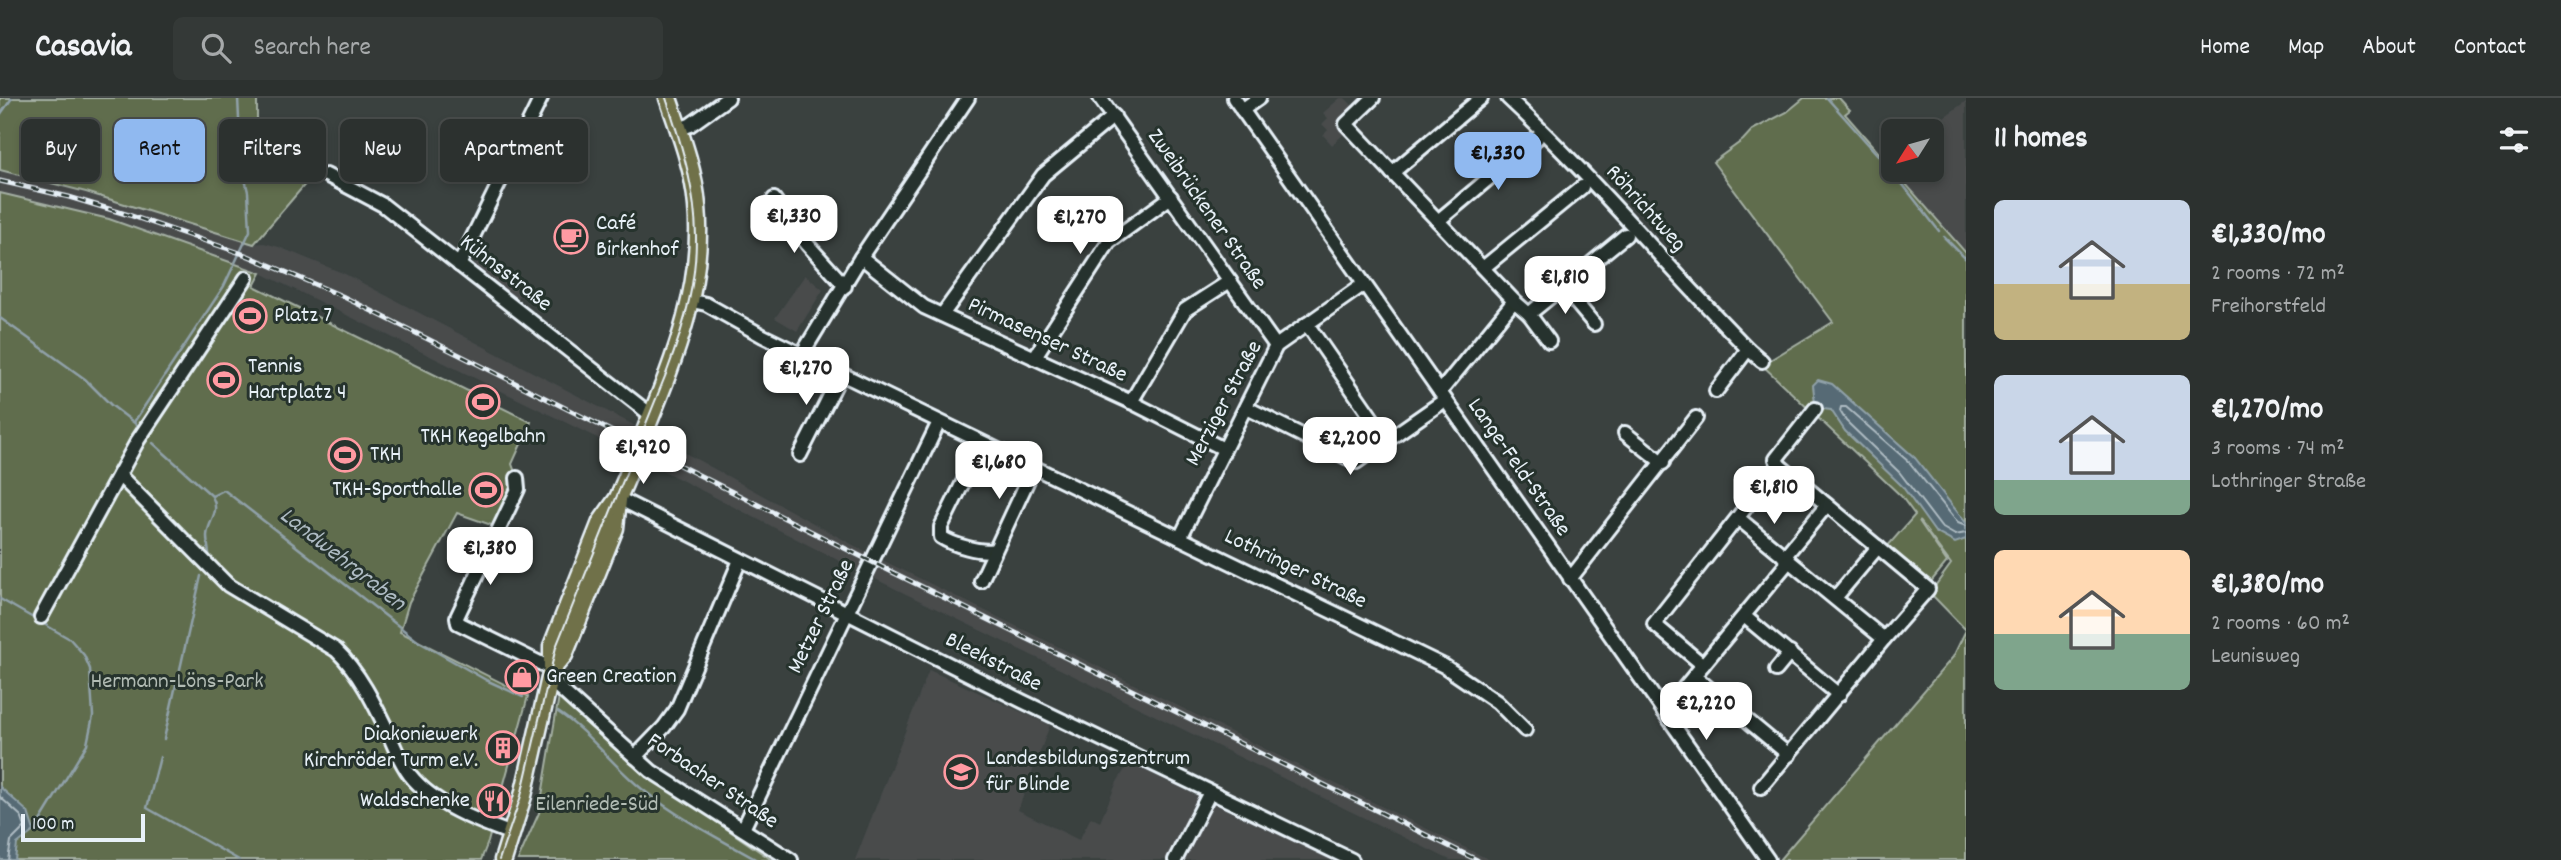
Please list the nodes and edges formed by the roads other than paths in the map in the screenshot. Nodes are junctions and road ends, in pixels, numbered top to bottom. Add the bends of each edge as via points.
1 (541, 98) edge
2 (668, 98) edge
3 (728, 98) edge
4 (968, 98) edge
5 (1100, 98) edge
6 (1234, 98) edge
7 (1259, 98) edge
8 (1373, 98) edge
9 (1481, 98) edge
10 (1508, 98) edge
11 (1242, 110) junction
12 (1114, 116) junction
13 (679, 129) junction
14 (1537, 138) dead end
15 (1392, 173) junction
16 (326, 175) dead end
17 (1582, 187) dead end
18 (1171, 197) junction
19 (774, 199) dead end
20 (1438, 221) junction
21 (1626, 235) dead end
22 (861, 257) junction
23 (458, 265) junction
24 (1483, 268) junction
25 (246, 278) dead end
26 (1230, 281) junction
27 (1364, 284) junction
28 (845, 286) junction
29 (1563, 287) junction
30 (692, 301) junction
31 (1514, 301) junction
32 (1529, 314) junction
33 (942, 315) junction
34 (1307, 324) junction
35 (1594, 324) dead end
36 (1549, 341) dead end
37 (1276, 346) junction
38 (1748, 349) junction
39 (802, 354) junction
40 (1034, 358) junction
41 (1762, 361) dead end
42 (841, 374) junction
43 (1716, 391) dead end
44 (1442, 396) junction
45 (1131, 402) junction
46 (1247, 408) junction
47 (1815, 409) dead end
48 (651, 415) junction
49 (1696, 418) dead end
50 (939, 422) junction
51 (1625, 433) dead end
52 (1387, 440) junction
53 (982, 444) junction
54 (1224, 449) junction
55 (800, 455) dead end
56 (1663, 463) junction
57 (1779, 465) junction
58 (1034, 467) junction
59 (119, 475) junction
60 (517, 478) dead end
61 (618, 498) junction
62 (1828, 505) junction
63 (1738, 518) junction
64 (1180, 538) junction
65 (1878, 547) junction
66 (994, 550) junction
67 (1787, 559) junction
68 (740, 560) junction
69 (1570, 579) junction
70 (981, 582) dead end
71 (1835, 598) junction
72 (847, 614) junction
73 (1744, 616) junction
74 (41, 617) dead end
75 (1884, 639) junction
76 (1790, 653) junction
77 (1703, 665) junction
78 (1776, 670) dead end
79 (551, 675) junction
80 (1694, 676) junction
81 (1839, 695) junction
82 (1664, 712) junction
83 (1525, 730) dead end
84 (1789, 755) junction
85 (635, 757) junction
86 (1761, 787) dead end
87 (1210, 792) junction
88 (743, 829) junction
89 (512, 834) junction
90 (503, 860) edge
91 (791, 860) edge
92 (1175, 860) edge
93 (1352, 860) edge
94 (1768, 860) edge

1 - 23 street
2 - 13 main road
3 - 13 street
4 - 22 street
5 - 12 street, Zweibrückener Straße
6 - 11 street, Lange-Feld-Straße
7 - 11 street
8 - 15 street via 1346,124
9 - 15 street
10 - 38 street, Röhrichtweg via 1591,179
11 - 27 street, Lange-Feld-Straße
12 - 18 street, Zweibrückener Straße
12 - 33 street via 1043,175
13 - 30 main road via 697,204 699,237
14 - 20 street
15 - 20 street
16 - 23 street, Kühnsstraße via 383,205
17 - 24 street
18 - 26 street, Zweibrückener Straße
18 - 40 street via 1109,242
19 - 28 street
20 - 24 street
21 - 29 street
22 - 28 street
22 - 33 street, Pirmasenser Straße via 924,307
23 - 48 street, Kühnsstraße
24 - 31 street
25 - 59 street
26 - 37 street, Zweibrückener Straße
26 - 45 street via 1185,310
27 - 34 street, Merziger Straße
27 - 44 street, Lange-Feld-Straße
28 - 39 street
29 - 32 street
29 - 35 street
30 - 39 street, Lothringer Straße via 706,303
30 - 48 main road
31 - 32 street
31 - 44 street
32 - 36 street
33 - 40 street, Pirmasenser Straße
34 - 37 street, Merziger Straße
34 - 52 street
37 - 46 street, Merziger Straße
38 - 41 street, Röhrichtweg
38 - 43 street
39 - 42 street, Lothringer Straße
40 - 45 street, Pirmasenser Straße
42 - 50 street, Lothringer Straße
42 - 55 street
44 - 52 street
44 - 69 street, Lange-Feld-Straße
45 - 54 street, Pirmasenser Straße
46 - 52 street via 1356,462
46 - 54 street, Merziger Straße
47 - 57 street via 1776,459
48 - 61 main road
49 - 56 street
50 - 53 street, Lothringer Straße
50 - 72 street, Metzer Straße
51 - 56 street
53 - 58 street, Lothringer Straße
53 - 66 street via 941,527 941,537
54 - 64 street, Merziger Straße
56 - 69 street
57 - 62 street
57 - 63 street
58 - 64 street, Lothringer Straße
58 - 66 street
59 - 74 street
59 - 89 street via 228,585 345,658 401,760 421,786 452,807
60 - 79 street, Forbacher Straße via 518,489 458,623
61 - 68 street, Bleekstraße
61 - 79 main road via 614,532 564,655
62 - 65 street
62 - 67 street
63 - 67 street
63 - 77 street via 1654,624
64 - 83 street, Lothringer Straße via 1444,666 1497,702
65 - 71 street
65 - 75 street via 1928,589
66 - 70 street
67 - 71 street
67 - 73 street
68 - 72 street, Bleekstraße
68 - 85 street via 677,709
69 - 82 street, Lange-Feld-Straße
71 - 75 street
72 - 87 street, Bleekstraße
72 - 88 street, Metzer Straße
73 - 76 street
73 - 77 street
75 - 81 street
76 - 78 street
76 - 81 street
77 - 80 street
79 - 85 street, Forbacher Straße via 559,688
79 - 89 main road
80 - 82 street
80 - 84 street
81 - 84 street
82 - 94 street, Lange-Feld-Straße
84 - 86 street
85 - 88 street, Forbacher Straße
87 - 92 street
87 - 93 street, Bleekstraße
88 - 91 street, Forbacher Straße
89 - 90 main road

